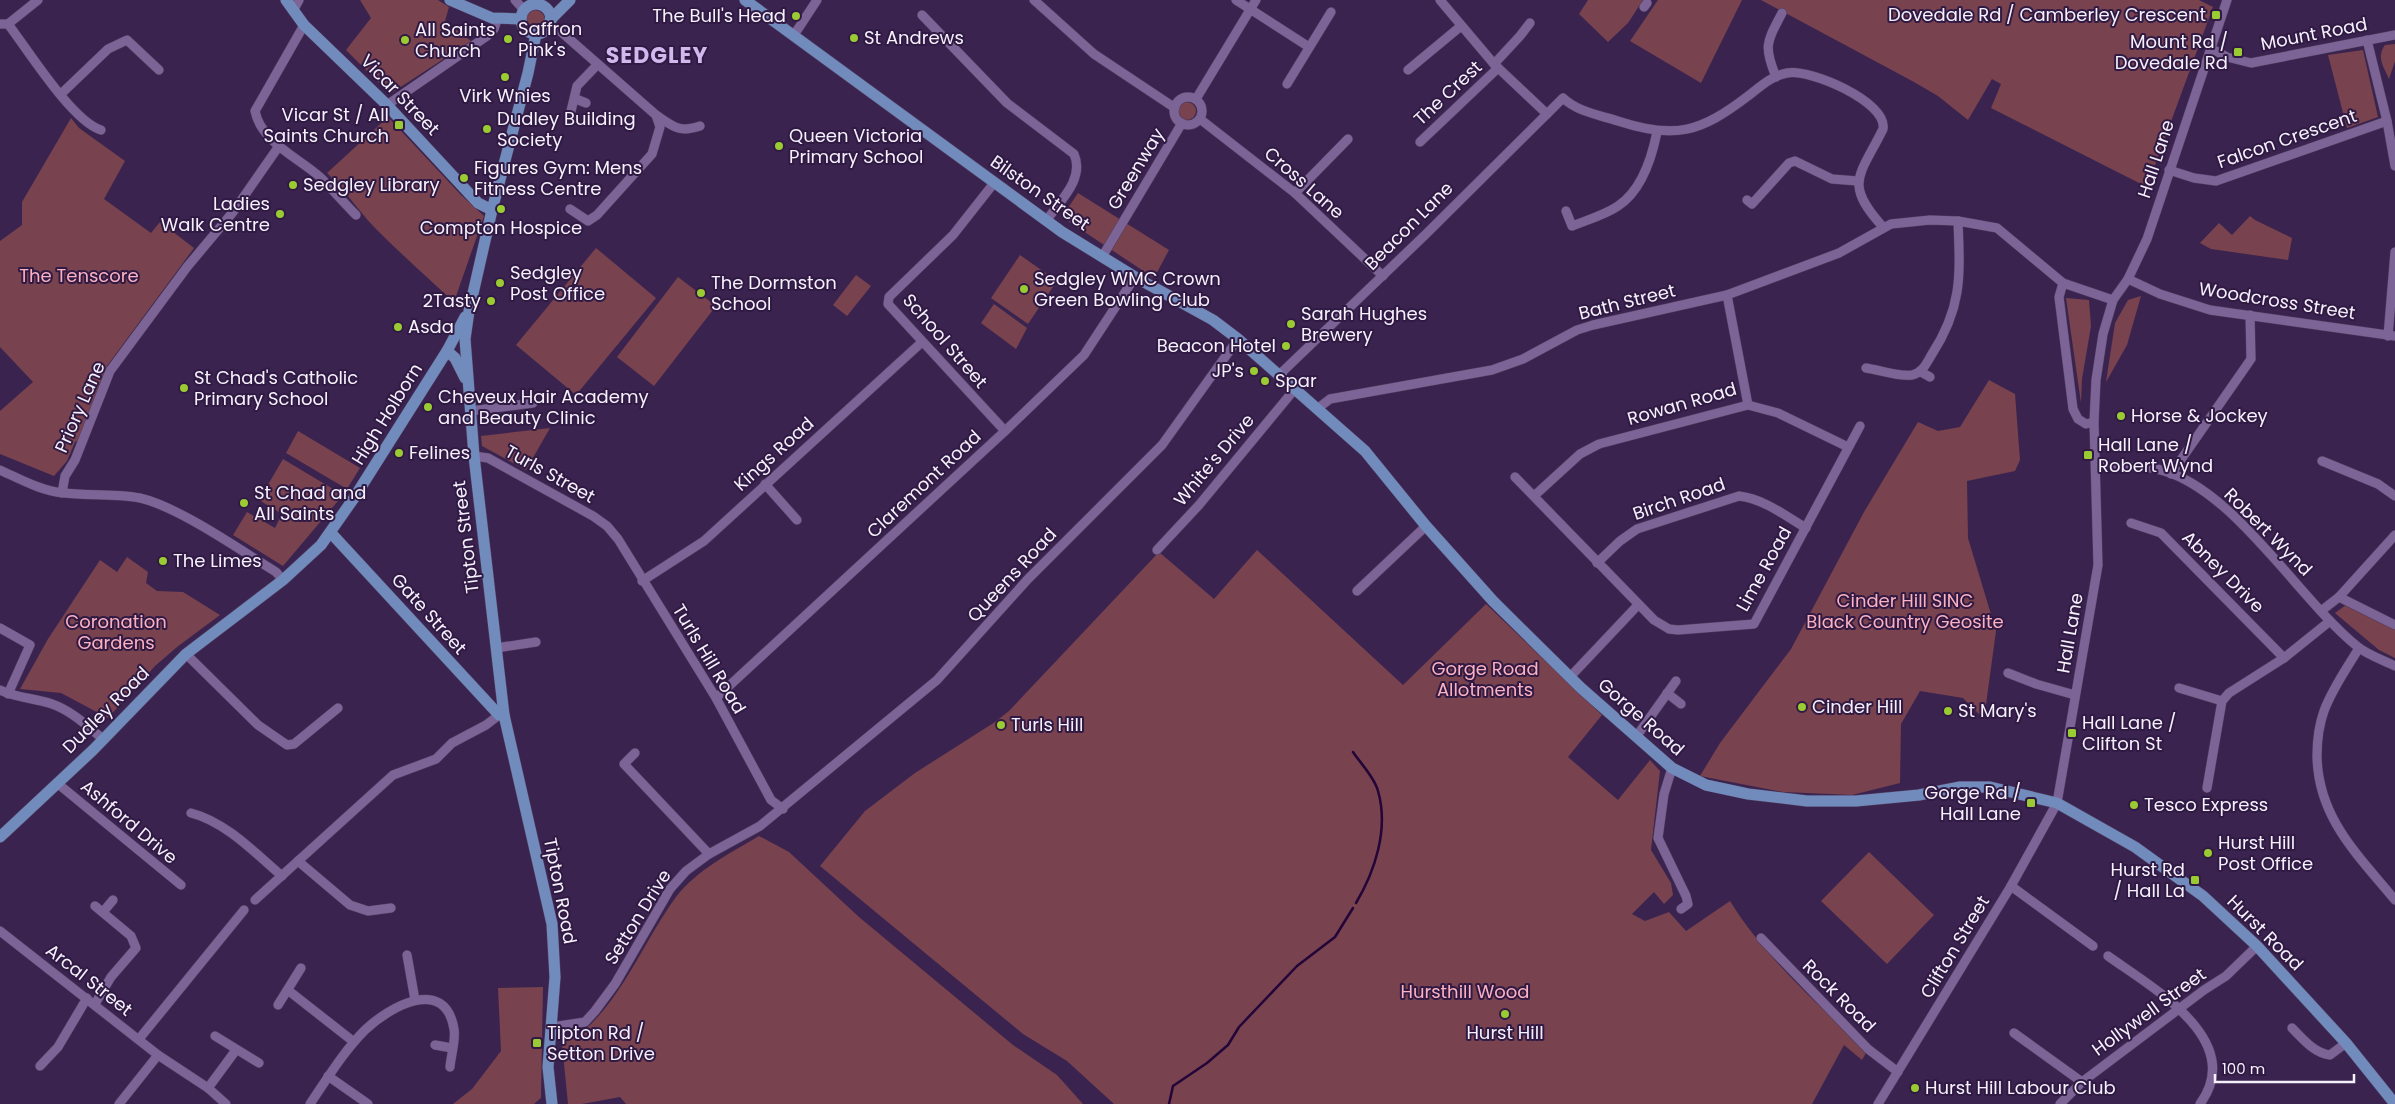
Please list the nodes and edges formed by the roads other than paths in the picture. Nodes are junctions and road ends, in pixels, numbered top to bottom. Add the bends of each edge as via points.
1 (38, 0) edge
2 (286, 0) edge
3 (299, 0) edge
4 (450, 0) edge
5 (515, 0) edge
6 (570, 0) edge
7 (745, 0) edge
8 (817, 0) edge
9 (1034, 0) edge
10 (1236, 0) edge
11 (1256, 0) edge
12 (1440, 0) edge
13 (2227, 0) edge
14 (545, 2) edge
15 (1250, 9) junction
16 (293, 11) junction
17 (1331, 12) dead end
18 (1782, 13) dead end
19 (523, 14) junction
20 (922, 15) dead end
21 (498, 20) junction
22 (1530, 23) dead end
23 (4, 24) edge
24 (304, 25) junction
25 (1461, 26) junction
26 (544, 28) junction
27 (794, 35) junction
28 (2395, 35) edge
29 (2367, 40) junction
30 (1309, 47) junction
31 (2212, 49) junction
32 (597, 64) junction
33 (1496, 66) junction
34 (159, 70) dead end
35 (1408, 70) dead end
36 (1776, 77) junction
37 (1287, 84) dead end
38 (61, 94) junction
39 (576, 99) junction
40 (1196, 99) junction
41 (586, 103) dead end
42 (387, 105) junction
43 (1175, 108) junction
44 (571, 111) dead end
45 (1547, 114) junction
46 (656, 115) junction
47 (1200, 119) junction
48 (2387, 120) junction
49 (1182, 123) junction
50 (700, 126) dead end
51 (101, 130) dead end
52 (1657, 132) junction
53 (1348, 139) dead end
54 (1420, 142) dead end
55 (279, 146) junction
56 (2395, 166) edge
57 (2169, 170) junction
58 (1858, 181) junction
59 (994, 183) junction
60 (1295, 193) junction
61 (1747, 200) dead end
62 (570, 209) dead end
63 (492, 210) junction
64 (1566, 211) dead end
65 (356, 215) dead end
66 (1046, 221) junction
67 (1958, 221) junction
68 (1883, 227) junction
69 (2395, 252) edge
70 (1102, 257) junction
71 (1383, 276) junction
72 (1135, 277) junction
73 (2128, 278) junction
74 (2063, 283) junction
75 (1727, 295) junction
76 (2113, 300) junction
77 (468, 311) junction
78 (2250, 315) junction
79 (2391, 336) edge
80 (1238, 339) junction
81 (922, 342) junction
82 (447, 350) junction
83 (1873, 366) dead end
84 (1921, 372) junction
85 (1278, 376) junction
86 (1930, 377) dead end
87 (468, 384) junction
88 (1294, 390) junction
89 (533, 403) dead end
90 (1748, 405) junction
91 (1317, 409) junction
92 (470, 411) junction
93 (2094, 422) junction
94 (1860, 426) dead end
95 (1005, 431) junction
96 (1848, 447) junction
97 (474, 456) junction
98 (2322, 461) dead end
99 (2096, 466) junction
100 (0, 470) edge
101 (2171, 474) junction
102 (1515, 478) dead end
103 (765, 484) junction
104 (62, 493) junction
105 (1534, 496) junction
106 (2395, 496) edge
107 (798, 520) dead end
108 (2131, 523) dead end
109 (607, 526) joint
110 (1426, 526) junction
111 (1806, 528) junction
112 (331, 533) junction
113 (2395, 535) edge
114 (1157, 550) dead end
115 (1597, 563) junction
116 (284, 580) junction
117 (642, 581) junction
118 (1357, 591) dead end
119 (2339, 597) junction
120 (1638, 605) junction
121 (2321, 611) junction
122 (2330, 622) junction
123 (2395, 625) edge
124 (0, 628) edge
125 (536, 642) dead end
126 (496, 648) junction
127 (2359, 648) junction
128 (186, 654) junction
129 (2284, 658) junction
130 (2395, 666) edge
131 (2008, 673) dead end
132 (1570, 677) junction
133 (1676, 681) dead end
134 (500, 687) joint
135 (2178, 688) dead end
136 (4, 692) edge
137 (1667, 693) junction
138 (2075, 695) junction
139 (716, 698) junction
140 (2222, 701) junction
141 (1682, 704) dead end
142 (338, 708) dead end
143 (501, 715) junction
144 (1636, 737) junction
145 (103, 739) junction
146 (635, 753) dead end
147 (1672, 768) junction
148 (57, 783) junction
149 (2207, 788) dead end
150 (2056, 804) junction
151 (783, 808) junction
152 (191, 813) dead end
153 (0, 837) edge
154 (709, 854) junction
155 (298, 861) junction
156 (282, 876) junction
157 (181, 886) dead end
158 (2011, 886) junction
159 (113, 900) dead end
160 (255, 900) dead end
161 (2395, 900) edge
162 (95, 906) dead end
163 (391, 908) dead end
164 (1681, 909) dead end
165 (244, 910) dead end
166 (103, 912) junction
167 (0, 931) edge
168 (1761, 938) dead end
169 (2092, 946) dead end
170 (2257, 946) junction
171 (407, 955) dead end
172 (2108, 956) dead end
173 (301, 968) dead end
174 (289, 990) junction
175 (415, 1000) junction
176 (91, 1001) junction
177 (278, 1005) dead end
178 (2179, 1010) junction
179 (552, 1027) junction
180 (2292, 1028) dead end
181 (2014, 1033) dead end
182 (215, 1036) dead end
183 (139, 1040) junction
184 (354, 1042) junction
185 (2346, 1043) junction
186 (435, 1045) dead end
187 (452, 1048) junction
188 (236, 1050) junction
189 (158, 1055) junction
190 (259, 1063) dead end
191 (40, 1066) dead end
192 (450, 1067) dead end
193 (1898, 1072) junction
194 (328, 1076) junction
195 (2082, 1082) junction
196 (208, 1088) junction
197 (119, 1104) edge
198 (226, 1104) edge
199 (310, 1104) edge
200 (368, 1104) edge
201 (552, 1104) edge
202 (1878, 1104) edge
203 (2060, 1104) edge
204 (2200, 1104) edge
205 (2395, 1104) edge

1 - 23 street
2 - 16 main road, Vicar Street
3 - 16 street
4 - 21 main road
5 - 19 street
6 - 26 main road
7 - 27 main road, Bilston Street
8 - 27 street
9 - 43 street via 1094,54
10 - 15 street
11 - 15 street
12 - 25 street
13 - 31 street, Hall Lane
14 - 19 main road via 532,5
14 - 26 main road via 549,12
15 - 30 street
15 - 40 street
16 - 24 main road, Vicar Street
17 - 30 street
18 - 36 street via 1767,46 1767,56
19 - 21 main road
19 - 26 main road via 526,30
20 - 66 street via 1007,103 1074,154 1078,164 1076,179
21 - 42 street via 487,36
22 - 33 street, The Crest
23 - 38 street
24 - 42 main road, Vicar Street
24 - 55 street via 255,111 258,124
25 - 33 street
25 - 35 street
26 - 32 street via 559,30
26 - 63 main road via 528,73
27 - 59 main road, Bilston Street
28 - 29 street, Mount Road
29 - 31 street, Mount Road via 2251,63 2226,58
29 - 48 street
30 - 37 street
31 - 57 street, Hall Lane
32 - 39 street via 577,86
32 - 46 street
33 - 45 street
33 - 54 street, The Crest
34 - 38 street via 127,40 108,49
36 - 52 street via 1714,120 1678,132
36 - 58 street via 1792,72 1809,74 1878,111 1883,130
38 - 51 street via 77,115
39 - 41 street
39 - 44 street
40 - 43 street via 1181,99
40 - 47 street via 1202,108
42 - 63 main road, Vicar Street via 478,203
43 - 49 street, Greenway
45 - 52 street, Beacon Lane via 1563,98 1573,107
45 - 71 street, Beacon Lane
46 - 50 street via 677,129
46 - 62 street via 660,127 652,154 597,215 588,221
47 - 49 street, Greenway via 1192,124
47 - 60 street, Cross Lane
48 - 56 street
48 - 57 street, Falcon Crescent via 2216,181
49 - 70 street, Greenway
52 - 64 street via 1654,151 1640,180 1618,206 1572,226
53 - 60 street
55 - 65 street via 323,180
55 - 104 street, Priory Lane via 233,212 110,371 76,460 65,476
57 - 73 street, Hall Lane via 2147,238
58 - 61 street via 1832,179 1795,161 1788,163 1752,204
58 - 68 street via 1866,208
59 - 66 main road, Bilston Street
59 - 81 street, School Street via 953,235 888,297 888,304
60 - 71 street, Cross Lane
63 - 77 main road
66 - 70 main road, Bilston Street
67 - 68 street, Bath Street via 1930,220
67 - 74 street, Bath Street via 1997,228
67 - 84 street via 1956,303 1943,337
68 - 75 street, Bath Street via 1839,253
69 - 79 street
70 - 72 main road, Bilston Street
71 - 85 street, Beacon Lane
72 - 80 main road, Bilston Street via 1207,316
72 - 95 street, Claremont Road via 1084,355
73 - 76 street, Hall Lane
73 - 78 street, Woodcross Street via 2160,294 2210,310
74 - 76 street
74 - 93 street via 2059,298 2073,409 2078,419 2086,424
75 - 90 street, Rowan Road
75 - 91 street, Bath Street via 1585,327 1523,359 1492,370 1330,399
76 - 93 street, Hall Lane via 2103,334
77 - 82 main road, High Holborn
77 - 87 main road, Tipton Street via 465,339
78 - 79 street, Woodcross Street
78 - 101 street via 2251,359
80 - 85 main road, Bilston Street
80 - 151 street, Queens Road via 1162,445 1028,579 937,680
81 - 95 street, School Street
81 - 103 street, Kings Road
82 - 87 main road, Tipton Street via 461,367
82 - 112 main road, High Holborn
83 - 84 street via 1911,375
84 - 86 street
85 - 88 main road, Bilston Street
87 - 92 main road, Tipton Street
88 - 91 main road, Bilston Street
88 - 114 street, White's Drive via 1199,505
89 - 92 street
90 - 96 street via 1778,413
90 - 105 street, Rowan Road via 1599,444 1580,454
91 - 110 main road, Gorge Road via 1364,451
92 - 97 main road, Tipton Street
93 - 99 street, Hall Lane
94 - 96 street, Lime Road
95 - 139 street, Claremont Road
96 - 111 street, Lime Road
97 - 109 street, Turls Street via 488,458
97 - 126 main road, Tipton Street
98 - 106 street via 2378,484
99 - 101 street, Robert Wynd via 2157,469
99 - 138 street, Hall Lane via 2098,566
100 - 104 street via 37,487
101 - 121 street, Robert Wynd via 2188,480 2237,519
102 - 105 street
103 - 107 street
103 - 117 street, Kings Road via 704,541
104 - 116 street via 148,501 207,530
105 - 115 street
108 - 129 street, Abney Drive via 2161,533
109 - 117 street, Turls Hill Road
110 - 118 street
110 - 132 main road, Gorge Road via 1493,601
111 - 115 street, Birch Road via 1766,504 1739,496 1636,529
111 - 120 street, Lime Road via 1754,624 1669,630
112 - 116 main road, Dudley Road
112 - 143 main road, Gate Street
113 - 119 street
115 - 120 street
116 - 128 main road, Dudley Road
117 - 139 street, Turls Hill Road
119 - 121 street
119 - 123 street
120 - 132 street
121 - 122 street, Robert Wynd
122 - 127 street, Robert Wynd
122 - 129 street
124 - 136 street via 30,645
125 - 126 street
126 - 134 main road, Tipton Street
127 - 130 street, Robert Wynd
127 - 161 street via 2323,712 2317,745 2318,776 2323,799 2340,832
128 - 142 street via 258,725 287,746 294,744
128 - 145 main road, Dudley Road
129 - 140 street via 2229,693
131 - 138 street
132 - 144 main road, Gorge Road
133 - 137 street
134 - 143 main road, Tipton Road
135 - 140 street
136 - 145 street via 64,709
137 - 141 street
137 - 144 street
138 - 150 street, Hall Lane
139 - 151 street, Turls Hill Road via 771,800
140 - 149 street
143 - 155 street via 452,744 436,759 393,775
143 - 179 main road, Tipton Road via 552,924 555,977
144 - 147 main road, Gorge Road
145 - 148 main road, Dudley Road
146 - 154 street via 624,764
147 - 150 main road, Gorge Road via 1706,784 1748,794 1807,801 1856,801 1960,787 1990,787
147 - 164 street via 1664,794 1658,838 1686,896 1688,904
148 - 153 main road, Dudley Road
148 - 157 street, Ashford Drive
150 - 158 street, Clifton Street
150 - 170 main road, Hurst Road via 2135,847 2188,883
151 - 154 street, Setton Drive via 760,826
152 - 156 street via 228,831
154 - 179 street, Setton Drive via 686,871 670,889 615,984 595,1011 585,1022
155 - 156 street
155 - 163 street via 350,905 368,911
156 - 160 street
158 - 169 street
158 - 193 street, Clifton Street
159 - 166 street
162 - 166 street
165 - 183 street
166 - 176 street via 131,936 136,948
167 - 176 street, Arcal Street
168 - 193 street, Rock Road via 1868,1049
170 - 178 street, Hollywell Street via 2226,976
170 - 185 main road, Hurst Road
171 - 175 street
172 - 178 street
173 - 174 street
174 - 177 street
174 - 184 street
175 - 184 street via 380,1018
175 - 187 street via 430,999 446,1008 454,1031
176 - 183 street, Arcal Street
176 - 191 street
178 - 195 street, Hollywell Street
178 - 204 street via 2200,1031 2212,1058 2209,1088
179 - 201 main road, Tipton Road via 548,1068
180 - 185 street via 2315,1050 2324,1054 2330,1055
181 - 195 street
182 - 188 street
183 - 189 street, Arcal Street
184 - 194 street
185 - 205 main road, Hurst Road
186 - 187 street
187 - 192 street
188 - 190 street
188 - 196 street
189 - 196 street, Arcal Street
189 - 197 street
193 - 202 street, Clifton Street
194 - 199 street
194 - 200 street
195 - 203 street, Hollywell Street
196 - 198 street, Arcal Street

